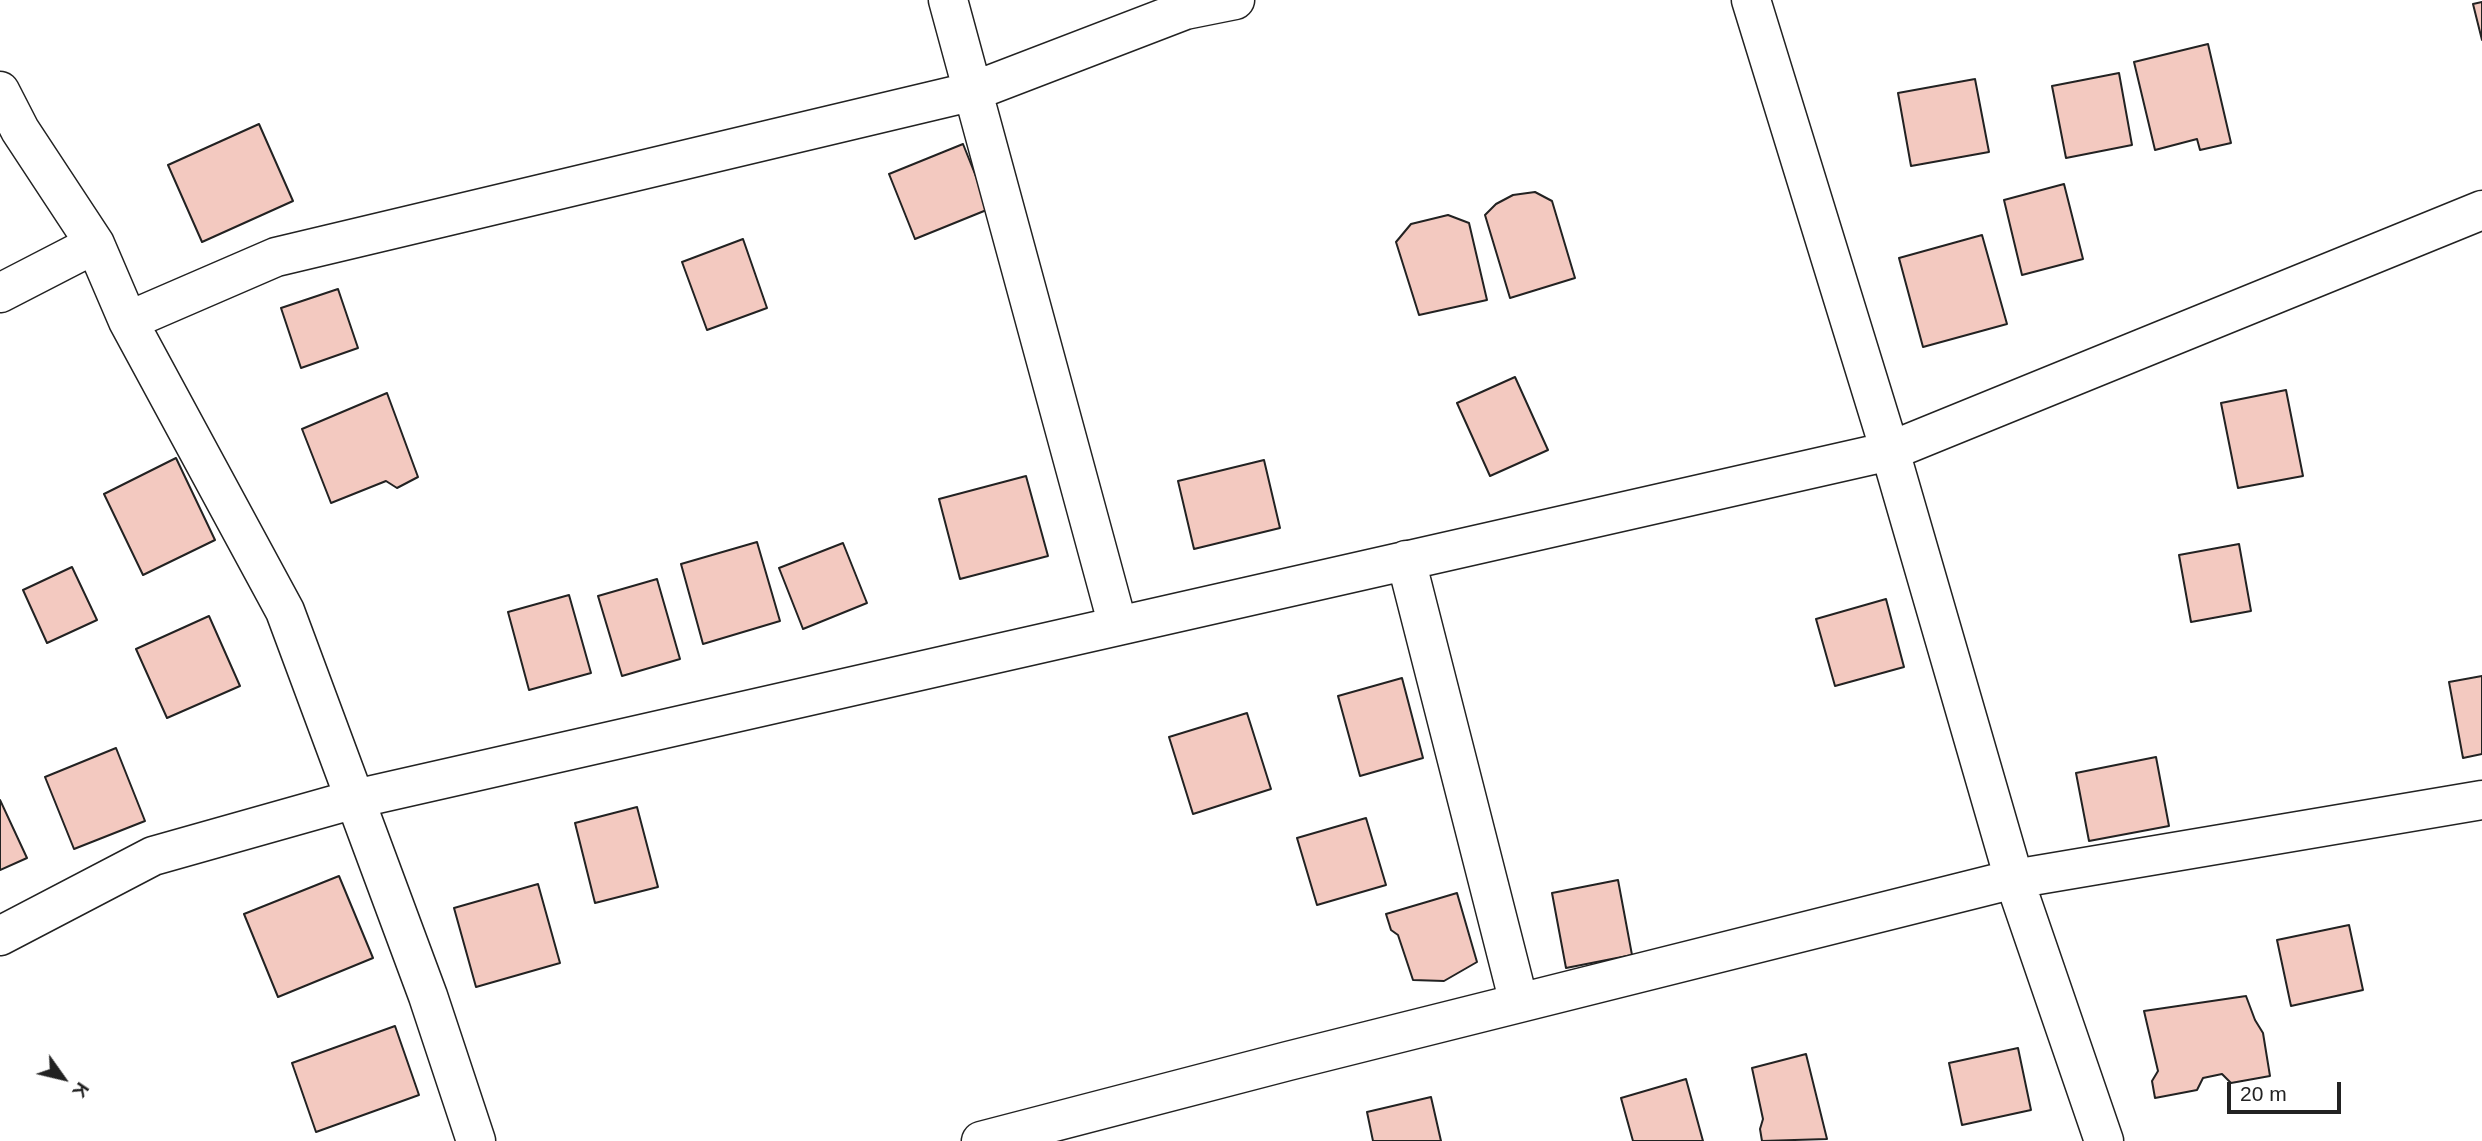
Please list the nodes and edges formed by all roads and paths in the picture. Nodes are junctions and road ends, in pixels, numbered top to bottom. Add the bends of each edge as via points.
1 (948, 0) edge
2 (1235, 0) edge
3 (1751, 0) edge
4 (0, 91) edge
5 (974, 91) junction
6 (2482, 210) edge
7 (96, 244) junction
8 (0, 293) edge
9 (128, 321) junction
10 (1889, 451) junction
11 (1406, 560) junction
12 (1118, 626) junction
13 (355, 799) junction
14 (2482, 800) edge
15 (2014, 879) junction
16 (0, 936) edge
17 (1519, 1003) junction
18 (476, 1141) edge
19 (981, 1141) edge
20 (2104, 1141) edge

1 - 5 street
2 - 5 street via 1185,10
3 - 10 street
4 - 7 street via 20,130
5 - 9 street via 276,257
5 - 12 street
6 - 10 street
7 - 8 street
7 - 9 street
9 - 13 street via 285,611
10 - 11 street
10 - 15 street
11 - 12 street
11 - 17 street
12 - 13 street
13 - 16 street via 153,856
13 - 18 street
14 - 15 street
15 - 17 street
15 - 20 street
17 - 19 street

